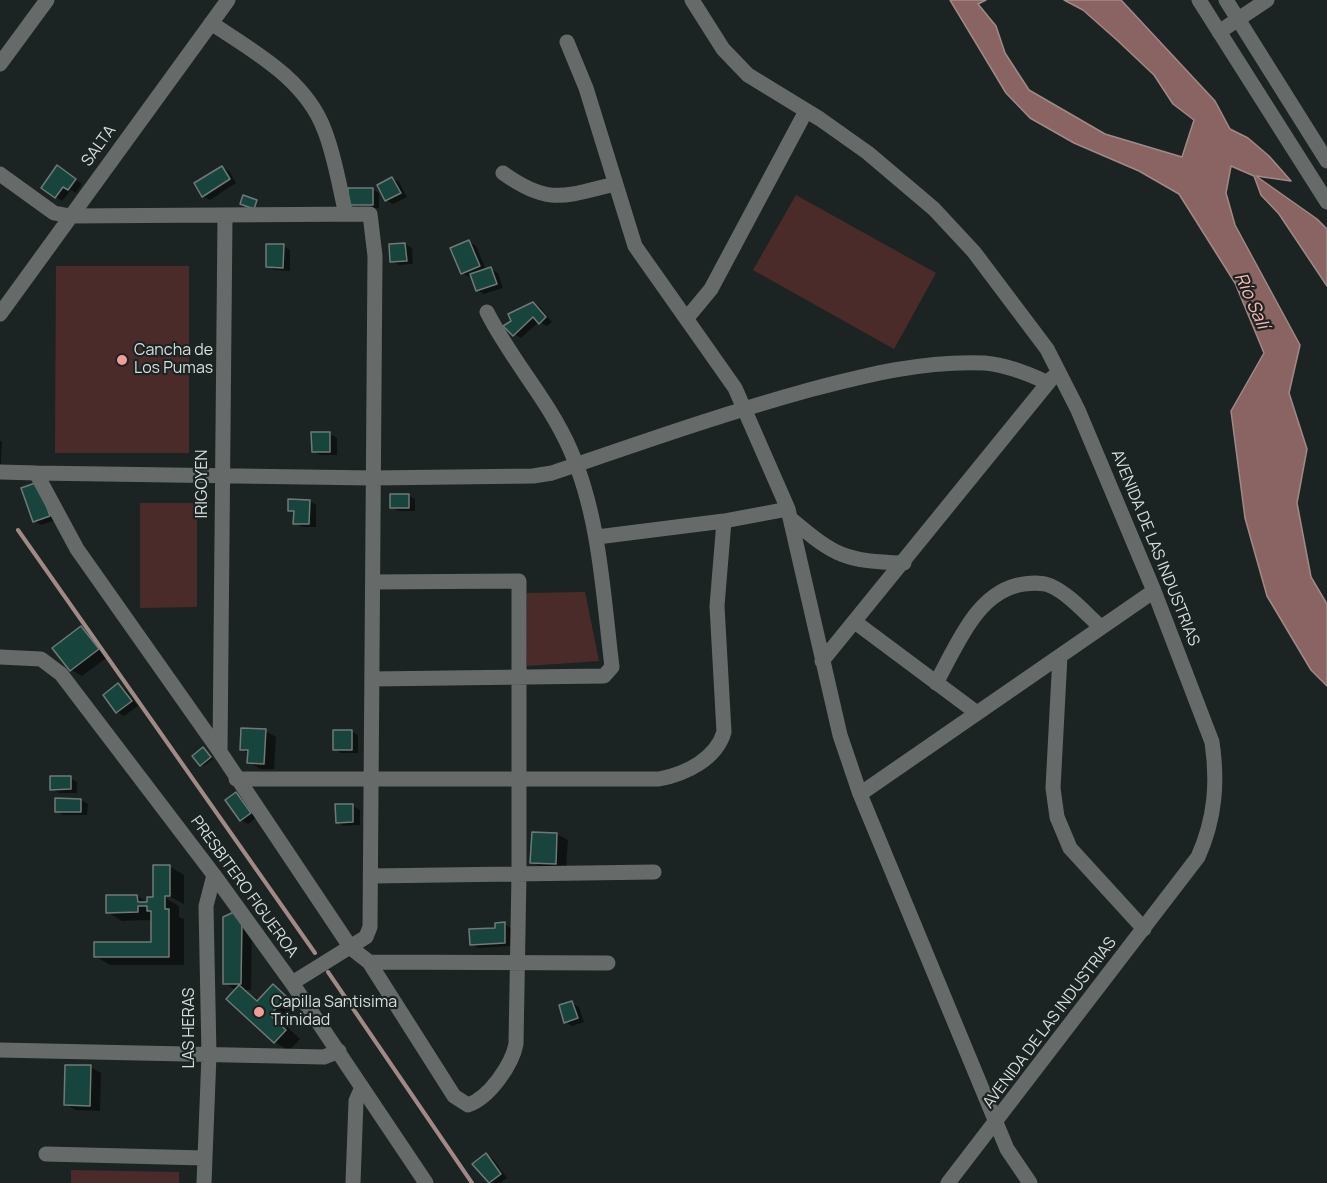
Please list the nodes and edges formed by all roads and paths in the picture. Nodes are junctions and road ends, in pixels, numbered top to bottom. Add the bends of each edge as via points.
1 (47, 0) edge
2 (692, 0) edge
3 (1199, 0) edge
4 (1226, 0) edge
5 (1267, 0) edge
6 (220, 3) edge
7 (1238, 20) junction
8 (211, 23) junction
9 (1219, 32) junction
10 (567, 42) dead end
11 (0, 63) edge
12 (806, 111) junction
13 (1327, 161) edge
14 (503, 173) dead end
15 (0, 174) edge
16 (615, 183) junction
17 (1327, 202) edge
18 (346, 214) junction
19 (70, 216) junction
20 (225, 217) junction
21 (487, 312) dead end
22 (0, 314) edge
23 (687, 318) junction
24 (1059, 372) junction
25 (1046, 382) junction
26 (744, 408) junction
27 (576, 465) junction
28 (0, 472) edge
29 (36, 473) junction
30 (221, 477) junction
31 (372, 478) junction
32 (789, 514) junction
33 (724, 521) junction
34 (597, 537) junction
35 (904, 563) junction
36 (373, 582) junction
37 (1154, 591) junction
38 (855, 622) junction
39 (1101, 627) junction
40 (1060, 656) junction
41 (0, 657) edge
42 (822, 661) junction
43 (519, 677) junction
44 (372, 679) junction
45 (936, 683) junction
46 (977, 713) junction
47 (220, 752) junction
48 (518, 777) junction
49 (236, 779) junction
50 (373, 779) junction
51 (860, 794) junction
52 (654, 872) dead end
53 (519, 874) junction
54 (214, 875) junction
55 (372, 876) junction
56 (1144, 929) junction
57 (351, 948) junction
58 (369, 962) junction
59 (518, 962) junction
60 (608, 963) dead end
61 (292, 983) junction
62 (0, 1050) edge
63 (339, 1051) junction
64 (209, 1055) junction
65 (362, 1087) junction
66 (996, 1123) junction
67 (46, 1154) dead end
68 (204, 1158) junction
69 (204, 1183) edge
70 (353, 1183) edge
71 (426, 1183) edge
72 (948, 1183) edge
73 (1030, 1183) edge

1 - 11 street
2 - 12 street, AVENIDA DE LAS INDUSTRIAS via 723,49 748,75
3 - 9 street
4 - 7 street
5 - 7 street
6 - 8 street, SALTA
7 - 9 street
7 - 13 street
8 - 18 street via 276,67 302,92 325,129
8 - 19 street, SALTA
9 - 17 street
10 - 16 street via 586,88
12 - 23 street via 711,290
12 - 24 street, AVENIDA DE LAS INDUSTRIAS via 868,153 934,209 1012,299
14 - 16 street via 526,190 544,196 565,196
15 - 19 street via 54,213
16 - 23 street via 635,246
18 - 20 street
18 - 31 street via 370,214 375,256
19 - 20 street
19 - 22 street, SALTA
20 - 30 street, IRIGOYEN
21 - 27 street via 540,393
23 - 26 street via 735,388
24 - 25 street
24 - 37 street, AVENIDA DE LAS INDUSTRIAS
25 - 26 street via 986,363 933,366 872,374
25 - 35 street
26 - 27 street
26 - 32 street
27 - 31 street via 533,476
27 - 34 street
28 - 29 street
29 - 30 street
29 - 47 street via 77,549
30 - 31 street
30 - 47 street, IRIGOYEN
31 - 36 street
32 - 33 street
32 - 35 street via 844,557
32 - 42 street
33 - 34 street
33 - 48 street via 717,606 724,732 720,745 689,770 659,779
34 - 43 street via 612,667 604,676
35 - 38 street
36 - 43 street via 519,581
36 - 44 street
37 - 39 street
37 - 56 street, AVENIDA DE LAS INDUSTRIAS via 1212,742 1215,784 1213,813 1198,857
38 - 42 street
38 - 45 street
39 - 40 street
39 - 45 street via 1052,586 1037,582 1013,585 986,602 972,619
40 - 46 street
40 - 56 street via 1053,788 1057,817 1070,848
41 - 54 street, PRESBITERO FIGUEROA via 41,659 62,674
42 - 51 street via 840,735
43 - 44 street
43 - 48 street
44 - 50 street
45 - 46 street
46 - 51 street
47 - 49 street
48 - 50 street
48 - 53 street
49 - 50 street
49 - 57 street
50 - 55 street
51 - 66 street
52 - 53 street
53 - 55 street
53 - 59 street
54 - 61 street, PRESBITERO FIGUEROA
54 - 64 street, LAS HERAS via 206,906
55 - 57 street via 370,927 366,937
56 - 66 street, AVENIDA DE LAS INDUSTRIAS
57 - 58 street
57 - 61 street
58 - 59 street
58 - 59 street via 454,1096 468,1105 486,1093 514,1053
59 - 60 street
61 - 63 street, PRESBITERO FIGUEROA
62 - 64 street
63 - 64 street via 324,1058
63 - 65 street, PRESBITERO FIGUEROA
64 - 68 street, LAS HERAS
65 - 70 street via 356,1101
65 - 71 street, PRESBITERO FIGUEROA
66 - 72 street, AVENIDA DE LAS INDUSTRIAS
66 - 73 street via 1015,1164
67 - 68 street
68 - 69 street, LAS HERAS

